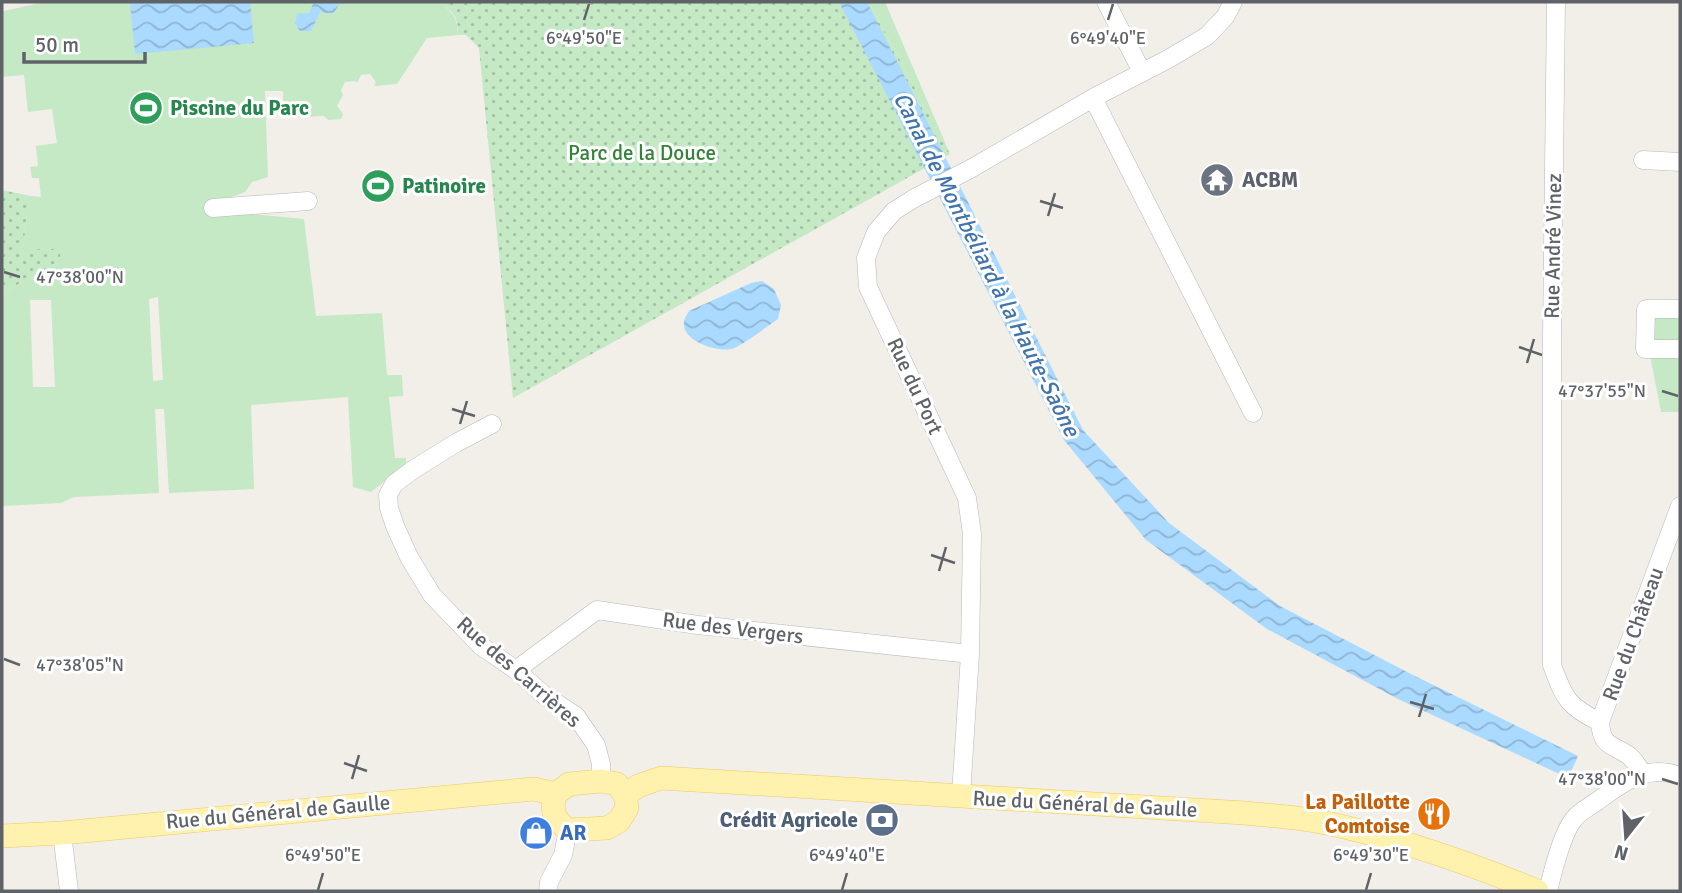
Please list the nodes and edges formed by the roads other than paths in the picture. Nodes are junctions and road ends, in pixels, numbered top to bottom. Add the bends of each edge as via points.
1 (1106, 2) edge
2 (1233, 2) edge
3 (1556, 2) edge
4 (1142, 72) junction
5 (1093, 98) junction
6 (1643, 160) dead end
7 (1680, 162) edge
8 (308, 201) dead end
9 (212, 208) dead end
10 (1680, 309) edge
11 (1680, 349) edge
12 (1253, 413) dead end
13 (492, 424) dead end
14 (1680, 506) edge
15 (970, 654) junction
16 (516, 670) junction
17 (1601, 728) junction
18 (1643, 773) junction
19 (1680, 776) edge
20 (601, 781) junction
21 (555, 794) junction
22 (625, 795) junction
23 (961, 796) junction
24 (568, 830) junction
25 (62, 833) junction
26 (2, 836) edge
27 (69, 891) edge
28 (548, 891) edge
29 (1538, 891) edge
30 (1548, 891) edge

1 - 4 street
2 - 4 street, Rue du Port via 1208,36
3 - 17 street, Rue André Vinez via 1552,665 1567,700
4 - 5 street, Rue du Port
5 - 12 street
5 - 15 street, Rue du Port via 894,211 876,232 866,258 868,287 967,498 972,534
6 - 7 street
8 - 9 street
10 - 11 street via 1646,309 1645,349
13 - 16 street, Rue des Carrières via 394,484 388,495 389,508 432,595 481,646
14 - 17 street, Rue du Château
15 - 16 street, Rue des Vergers via 597,610
15 - 23 street, Rue du Port
16 - 20 street, Rue des Carrières via 576,716 596,745
17 - 18 street, Rue André Vinez via 1607,744 1631,757
18 - 19 street via 1660,770
18 - 30 street via 1573,820
20 - 21 main road via 569,784
20 - 22 main road via 617,785
21 - 24 main road via 552,808 557,821
21 - 25 main road, Rue du Général de Gaulle via 534,789
22 - 23 main road, Rue du Général de Gaulle via 661,778
22 - 24 main road via 627,808 620,821 607,828
23 - 29 main road, Rue du Général de Gaulle via 1323,822 1435,852
24 - 28 street
25 - 26 main road, Rue du Général de Gaulle
25 - 27 street

